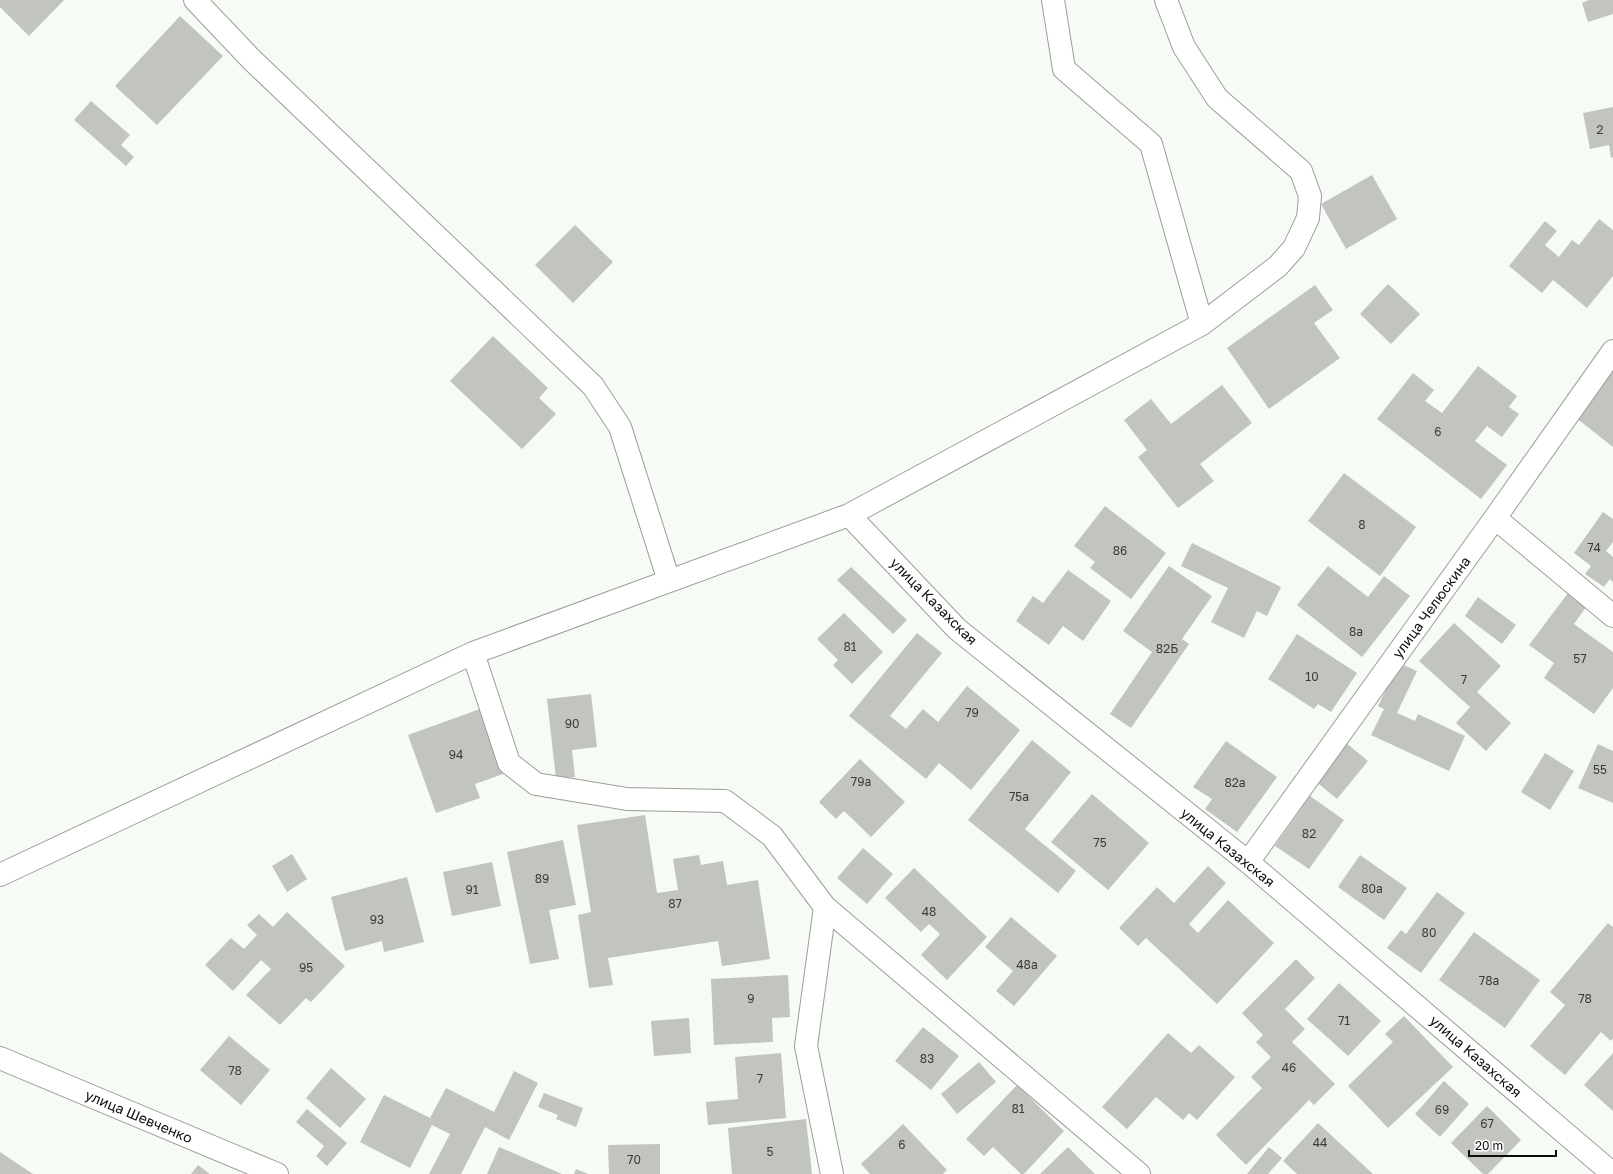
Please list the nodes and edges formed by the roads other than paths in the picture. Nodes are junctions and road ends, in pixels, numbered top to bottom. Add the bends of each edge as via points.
1 (195, 0) edge
2 (1053, 0) edge
3 (1166, 0) edge
4 (1202, 324) junction
5 (1613, 351) edge
6 (849, 515) junction
7 (1495, 518) junction
8 (669, 581) junction
9 (1613, 616) edge
10 (473, 653) junction
11 (1248, 862) junction
12 (0, 875) edge
13 (825, 907) junction
14 (0, 1058) edge
15 (277, 1174) edge
16 (832, 1174) edge
17 (1139, 1174) edge
18 (1613, 1174) edge

1 - 8 street via 251,59 593,386 620,426
2 - 4 street via 1064,69 1151,144
3 - 4 street via 1184,47 1217,98 1301,171 1310,196 1308,218 1294,248 1278,266
4 - 6 street
5 - 7 street, улица Челюскина
6 - 8 street
6 - 11 street, улица Казахская via 958,629
7 - 9 street
7 - 11 street, улица Челюскина
8 - 10 street
10 - 12 street
10 - 13 street via 508,763 536,784 627,799 725,800 772,836
11 - 18 street, улица Казахская
13 - 16 street via 806,1046
13 - 17 street
14 - 15 street, улица Шевченко

